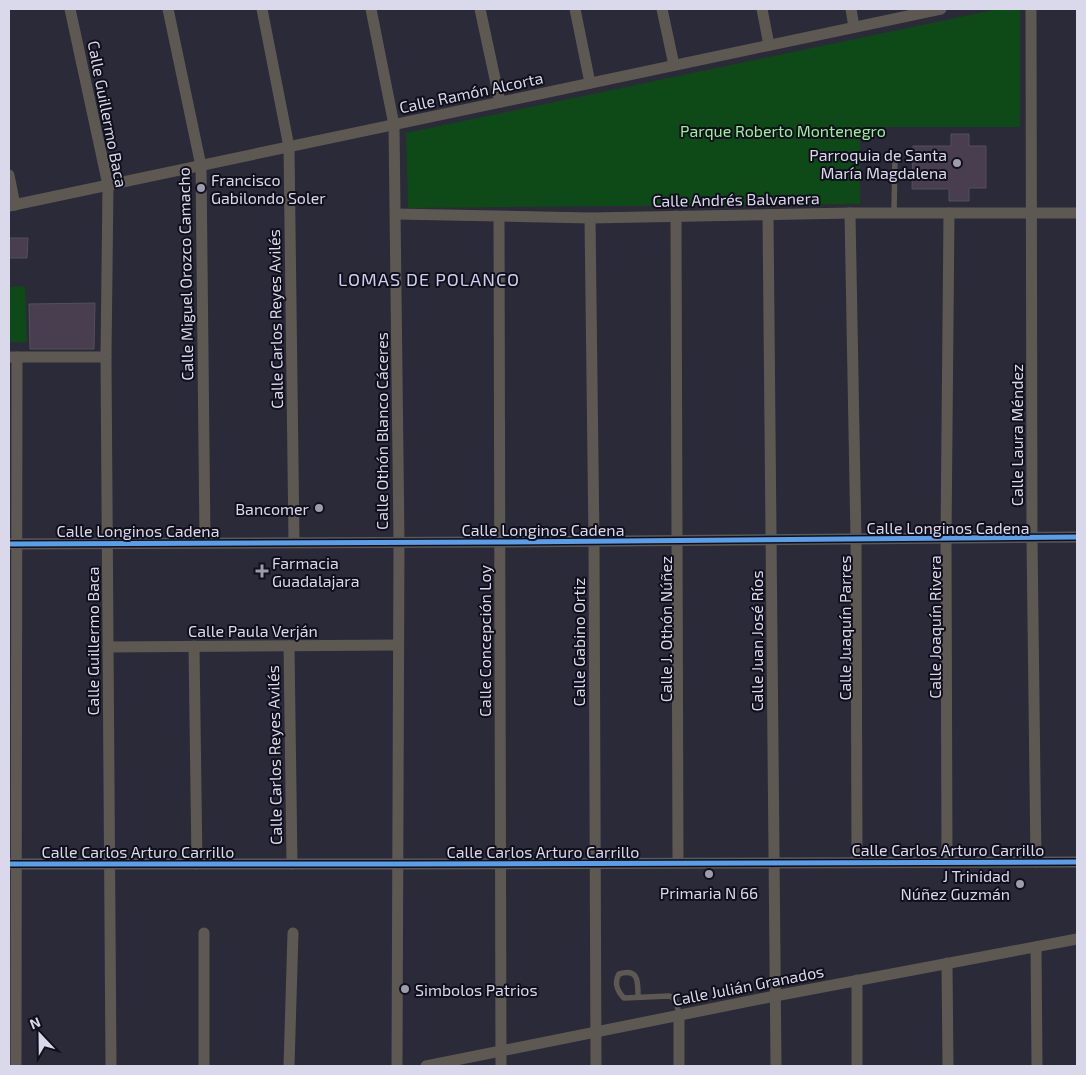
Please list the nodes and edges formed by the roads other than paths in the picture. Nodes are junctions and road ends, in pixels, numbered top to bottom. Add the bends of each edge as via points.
1 (70, 9) edge
2 (168, 9) edge
3 (262, 9) edge
4 (372, 9) edge
5 (480, 9) edge
6 (575, 9) edge
7 (662, 9) edge
8 (762, 9) edge
9 (851, 9) edge
10 (941, 9) edge
11 (1031, 9) edge
12 (854, 27) junction
13 (769, 45) junction
14 (674, 65) junction
15 (590, 83) junction
16 (500, 102) junction
17 (394, 124) junction
18 (289, 147) junction
19 (895, 155) dead end
20 (201, 166) junction
21 (9, 175) edge
22 (108, 185) junction
23 (12, 206) edge
24 (850, 213) junction
25 (894, 213) junction
26 (949, 213) junction
27 (1077, 213) edge
28 (396, 214) junction
29 (1032, 214) junction
30 (768, 215) junction
31 (676, 216) junction
32 (499, 217) junction
33 (590, 218) junction
34 (13, 357) edge
35 (106, 357) junction
36 (1077, 537) edge
37 (946, 539) junction
38 (1032, 539) junction
39 (856, 540) junction
40 (594, 541) junction
41 (677, 541) junction
42 (772, 541) junction
43 (205, 542) junction
44 (294, 542) junction
45 (398, 542) junction
46 (500, 542) junction
47 (108, 543) junction
48 (13, 544) edge
49 (398, 645) junction
50 (194, 646) junction
51 (289, 646) junction
52 (108, 647) junction
53 (678, 862) junction
54 (774, 862) junction
55 (857, 862) junction
56 (948, 862) junction
57 (1036, 862) junction
58 (1077, 862) edge
59 (109, 863) junction
60 (500, 863) junction
61 (595, 863) junction
62 (12, 864) edge
63 (197, 864) junction
64 (292, 864) junction
65 (398, 864) junction
66 (204, 933) dead end
67 (293, 933) dead end
68 (1077, 939) edge
69 (1036, 947) junction
70 (947, 964) junction
71 (856, 980) junction
72 (12, 982) edge
73 (775, 996) junction
74 (638, 997) junction
75 (679, 1015) junction
76 (596, 1032) junction
77 (501, 1051) junction
78 (16, 1066) edge
79 (111, 1066) edge
80 (204, 1066) edge
81 (289, 1066) edge
82 (397, 1066) edge
83 (426, 1066) edge
84 (501, 1066) edge
85 (596, 1066) edge
86 (679, 1066) edge
87 (776, 1066) edge
88 (857, 1066) edge
89 (948, 1066) edge
90 (1038, 1066) edge

1 - 22 street, Calle Guillermo Baca
2 - 20 street, Calle Miguel Orozco Camacho
3 - 18 street, Calle Carlos Reyes Avilés
4 - 17 street, Calle Othón Blanco Cáceres
5 - 16 street
6 - 15 street
7 - 14 street
8 - 13 street
9 - 12 street
10 - 12 street, Calle Ramón Alcorta
11 - 29 street, Calle Laura Méndez
12 - 13 street, Calle Ramón Alcorta
13 - 14 street, Calle Ramón Alcorta
14 - 15 street, Calle Ramón Alcorta
15 - 16 street, Calle Ramón Alcorta
16 - 17 street, Calle Ramón Alcorta
17 - 18 street, Calle Ramón Alcorta
17 - 28 street, Calle Othón Blanco Cáceres
18 - 20 street, Calle Ramón Alcorta
18 - 44 street, Calle Carlos Reyes Avilés
19 - 25 lane
20 - 22 street, Calle Ramón Alcorta
20 - 43 street, Calle Miguel Orozco Camacho
21 - 23 street
22 - 23 street, Calle Ramón Alcorta
22 - 35 street, Calle Guillermo Baca
24 - 25 street, Calle Andrés Balvanera
24 - 30 street, Calle Andrés Balvanera
24 - 39 street, Calle Juaquín Parres
25 - 26 street, Calle Andrés Balvanera
26 - 29 street, Calle Andrés Balvanera
26 - 37 street, Calle Joaquín Rivera
27 - 29 street, Calle Andrés Balvanera
28 - 32 street, Calle Andrés Balvanera
28 - 45 street, Calle Othón Blanco Cáceres
29 - 38 street, Calle Laura Méndez
30 - 31 street, Calle Andrés Balvanera
30 - 42 street, Calle Juan José Ríos
31 - 33 street, Calle Andrés Balvanera
31 - 41 street, Calle J. Othón Núñez
32 - 33 street, Calle Andrés Balvanera
32 - 46 street, Calle Concepción Loy
33 - 40 street, Calle Gabino Ortiz
34 - 35 street
34 - 48 street
35 - 47 street, Calle Guillermo Baca
36 - 38 street, Calle Longinos Cadena
37 - 38 street, Calle Longinos Cadena
37 - 39 street, Calle Longinos Cadena
37 - 56 street, Calle Joaquín Rivera
38 - 57 street, Calle Laura Méndez
39 - 42 street, Calle Longinos Cadena
39 - 55 street, Calle Juaquín Parres
40 - 41 street, Calle Longinos Cadena
40 - 46 street, Calle Longinos Cadena
40 - 61 street, Calle Gabino Ortiz
41 - 42 street, Calle Longinos Cadena
41 - 53 street, Calle J. Othón Núñez
42 - 54 street, Calle Juan José Ríos
43 - 44 street, Calle Longinos Cadena
43 - 47 street, Calle Longinos Cadena
44 - 45 street, Calle Longinos Cadena
45 - 46 street, Calle Longinos Cadena
45 - 49 street, Calle Othón Blanco Cáceres
46 - 60 street, Calle Concepción Loy
47 - 48 street, Calle Longinos Cadena
47 - 52 street, Calle Guillermo Baca
48 - 62 street
49 - 51 street, Calle Paula Verján
49 - 65 street, Calle Othón Blanco Cáceres
50 - 51 street, Calle Paula Verján
50 - 52 street, Calle Paula Verján
50 - 63 street
51 - 64 street, Calle Carlos Reyes Avilés
52 - 59 street, Calle Guillermo Baca
53 - 54 street, Calle Carlos Arturo Carrillo
53 - 61 street, Calle Carlos Arturo Carrillo
54 - 55 street, Calle Carlos Arturo Carrillo
54 - 73 street, Calle Juan José Ríos
55 - 56 street, Calle Carlos Arturo Carrillo
56 - 57 street, Calle Carlos Arturo Carrillo
57 - 58 street, Calle Carlos Arturo Carrillo
59 - 62 street, Calle Carlos Arturo Carrillo
59 - 63 street, Calle Carlos Arturo Carrillo
59 - 79 street, Calle Guillermo Baca
60 - 61 street, Calle Carlos Arturo Carrillo
60 - 65 street, Calle Carlos Arturo Carrillo
60 - 77 street, Calle Concepción Loy
61 - 76 street, Calle Gabino Ortiz
62 - 72 street
63 - 64 street, Calle Carlos Arturo Carrillo
64 - 65 street, Calle Carlos Arturo Carrillo
65 - 82 street, Calle Othón Blanco Cáceres
66 - 80 street
67 - 81 street
68 - 69 street, Calle Julián Granados
69 - 70 street, Calle Julián Granados
69 - 90 street
70 - 71 street, Calle Julián Granados
70 - 89 street
71 - 73 street, Calle Julián Granados
71 - 88 street
72 - 78 street
73 - 75 street, Calle Julián Granados
73 - 87 street, Calle Juan José Ríos
74 - 74 lane via 638,980 634,974 619,974 616,978 620,994 624,998
74 - 75 lane via 673,997
75 - 76 street, Calle Julián Granados
75 - 86 street
76 - 77 street, Calle Julián Granados
76 - 85 street, Calle Gabino Ortiz
77 - 83 street, Calle Julián Granados
77 - 84 street, Calle Concepción Loy

